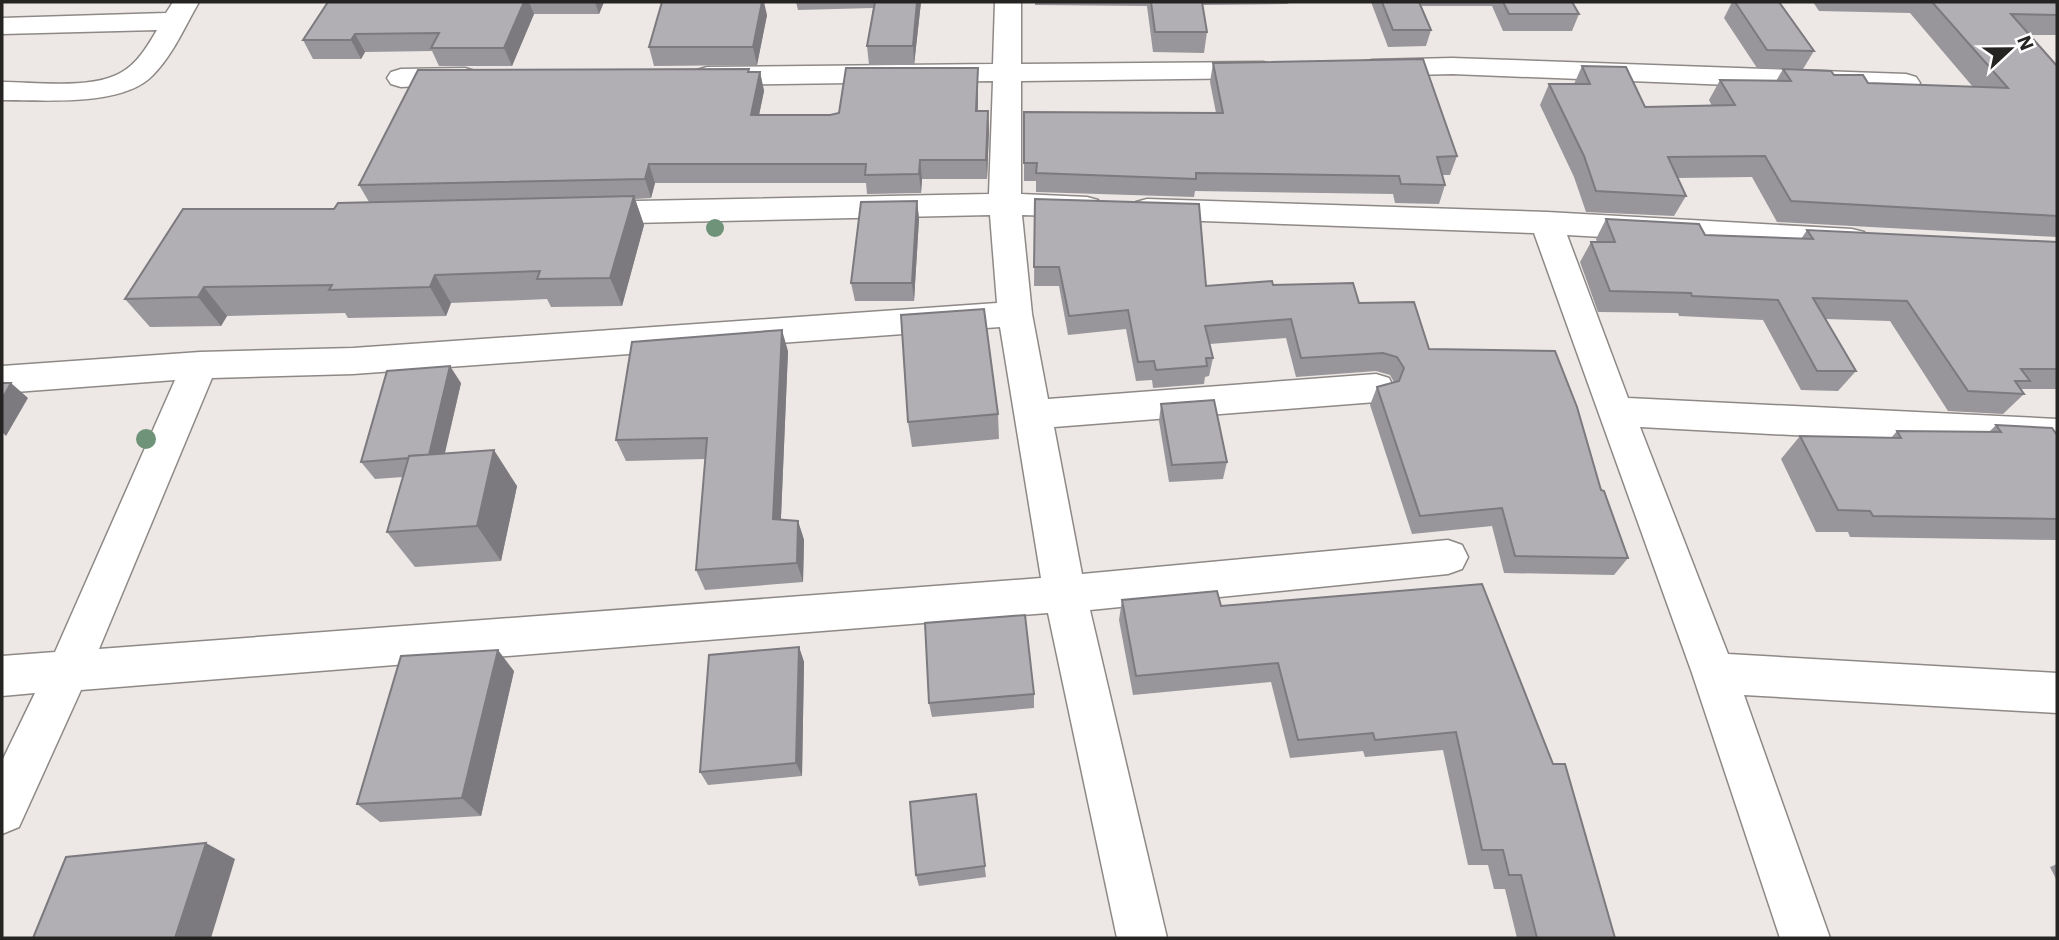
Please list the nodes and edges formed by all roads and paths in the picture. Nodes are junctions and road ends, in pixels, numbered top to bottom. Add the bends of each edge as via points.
1 (1008, 2) edge
2 (181, 11) edge
3 (2, 26) edge
4 (1341, 68) edge
5 (1285, 69) edge
6 (1008, 75) junction
7 (677, 76) edge
8 (497, 77) edge
9 (401, 78) dead end
10 (1906, 83) edge
11 (2, 91) edge
12 (1004, 204) junction
13 (563, 214) edge
14 (1547, 223) junction
15 (1878, 241) edge
16 (1015, 314) junction
17 (200, 365) junction
18 (2, 379) edge
19 (1376, 388) edge
20 (1615, 412) junction
21 (1033, 414) junction
22 (2057, 434) edge
23 (1448, 557) dead end
24 (1065, 594) junction
25 (68, 671) junction
26 (1714, 673) junction
27 (2, 676) edge
28 (2057, 693) edge
29 (2, 811) edge
30 (1142, 938) edge
31 (1805, 938) edge

1 - 6 street
2 - 3 street
2 - 11 street via 143,70 122,84
4 - 10 street via 1452,66
5 - 6 street
6 - 7 street
6 - 12 street
8 - 9 street
12 - 13 street
12 - 14 street
12 - 16 street
14 - 15 street
14 - 20 street
16 - 17 street via 353,361
16 - 21 street
17 - 18 street
17 - 25 street
19 - 21 street
20 - 22 street
20 - 26 street
21 - 24 street
23 - 24 street
24 - 25 street
24 - 30 street
25 - 27 street
25 - 29 street
26 - 28 street
26 - 31 street

